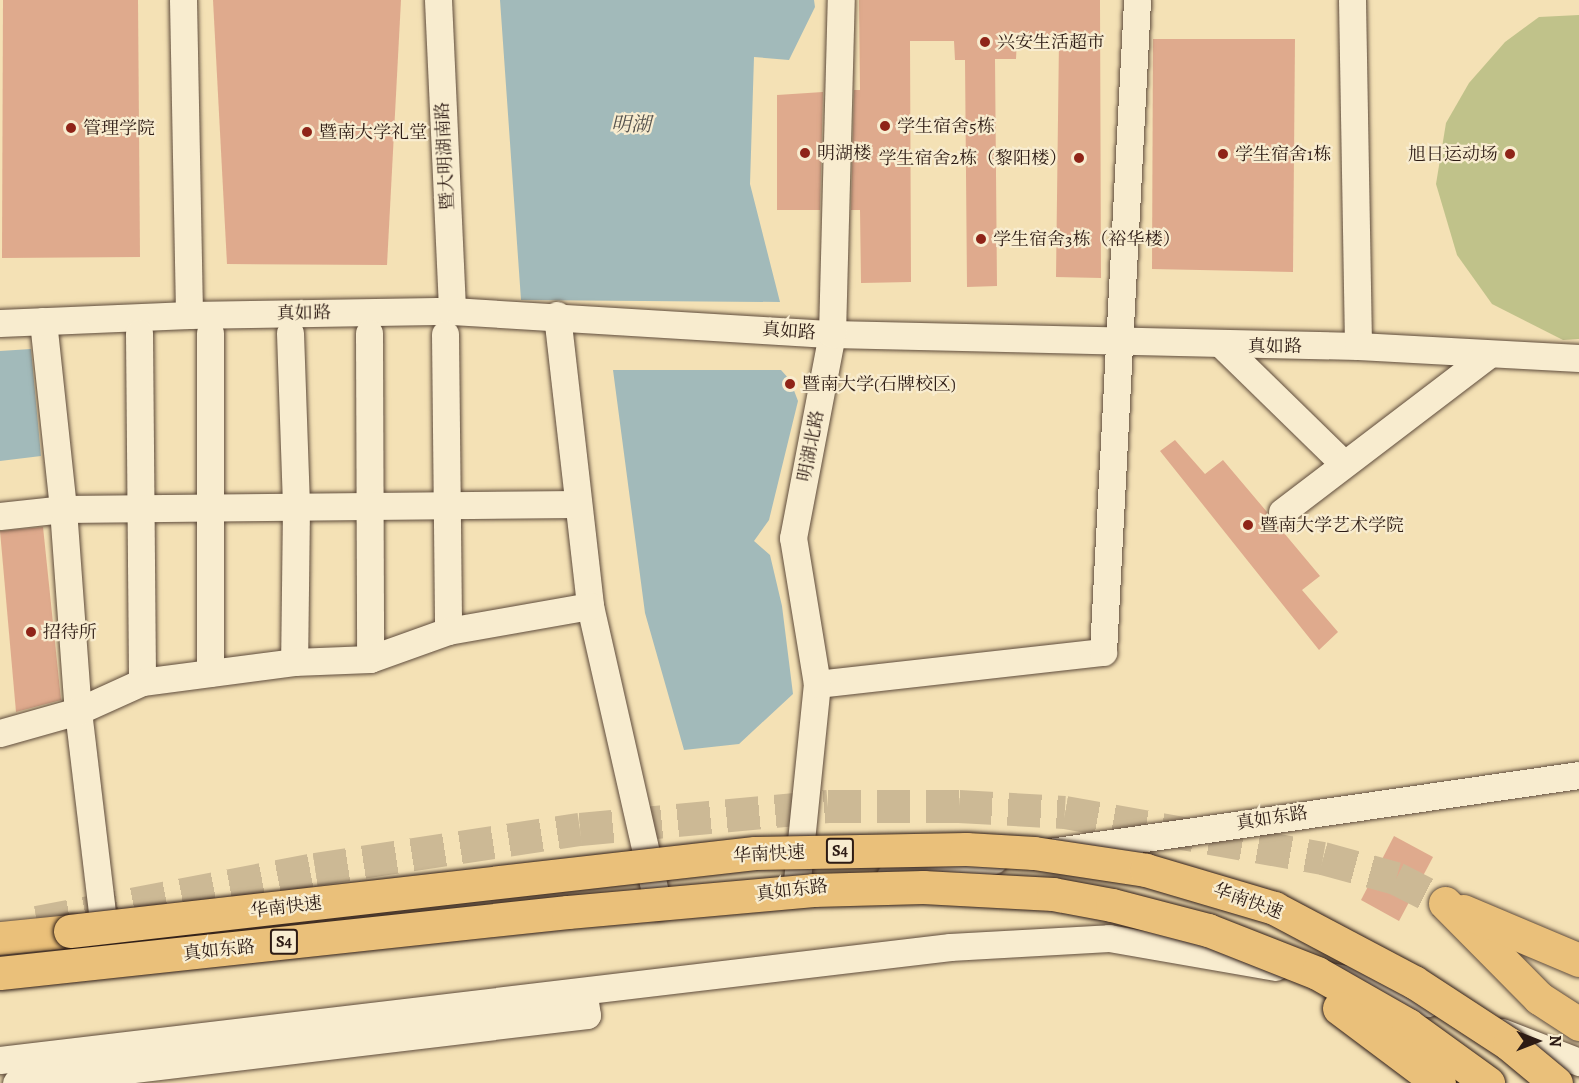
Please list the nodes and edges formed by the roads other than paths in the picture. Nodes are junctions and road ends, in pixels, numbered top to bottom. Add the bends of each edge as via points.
1 (183, 0) edge
2 (438, 0) edge
3 (842, 0) edge
4 (1137, 0) edge
5 (1352, 0) edge
6 (189, 315) junction
7 (557, 315) junction
8 (43, 321) junction
9 (449, 322) junction
10 (0, 323) edge
11 (139, 333) dead end
12 (210, 333) dead end
13 (290, 333) dead end
14 (369, 333) dead end
15 (832, 334) junction
16 (1122, 341) junction
17 (1222, 345) junction
18 (1358, 346) junction
19 (1488, 355) junction
20 (1579, 358) edge
21 (1344, 464) junction
22 (577, 504) junction
23 (370, 506) junction
24 (444, 506) junction
25 (296, 507) junction
26 (143, 508) junction
27 (210, 508) junction
28 (63, 509) junction
29 (1282, 512) dead end
30 (0, 516) edge
31 (590, 606) junction
32 (448, 631) junction
33 (370, 659) junction
34 (294, 662) junction
35 (210, 673) junction
36 (142, 682) junction
37 (817, 684) junction
38 (78, 711) junction
39 (0, 733) edge
40 (1579, 774) edge
41 (796, 890) junction
42 (658, 904) junction
43 (1208, 930) junction
44 (0, 938) edge
45 (117, 960) junction
46 (1579, 960) edge
47 (0, 973) edge
48 (0, 989) edge
49 (583, 991) junction
50 (1579, 1024) edge
51 (0, 1060) edge
52 (1579, 1062) edge
53 (16, 1083) edge
54 (1439, 1083) edge
55 (1488, 1083) edge
56 (1556, 1083) edge

1 - 6 street
2 - 9 street, 暨大明湖南路
3 - 15 street, 明湖北路
4 - 16 street
5 - 18 street
6 - 8 street, 真如路
6 - 9 street, 真如路
7 - 9 street, 真如路
7 - 15 street, 真如路
7 - 22 street
8 - 10 street, 真如路
8 - 28 street
9 - 24 street, 暨大明湖南路
11 - 26 street
12 - 27 street
13 - 25 street
14 - 23 street
15 - 16 street, 真如路
15 - 37 street, 明湖北路 via 793,538
16 - 17 street, 真如路
16 - 37 street via 1103,652
17 - 18 street, 真如路
17 - 21 street
18 - 19 street, 真如路
19 - 20 street, 真如路
19 - 21 street
21 - 29 street
22 - 24 street
22 - 31 street
23 - 24 street
23 - 25 street
23 - 33 street
24 - 32 street, 暨大明湖南路
25 - 27 street
25 - 34 street
26 - 27 street
26 - 28 street
26 - 36 street
27 - 35 street
28 - 30 street
28 - 38 street
31 - 32 street
31 - 42 street
32 - 33 street
33 - 34 street
34 - 35 street
35 - 36 street
36 - 38 street
37 - 41 street, 明湖北路
38 - 39 street
38 - 45 street
40 - 41 street, 真如东路
41 - 42 street, 真如东路
42 - 45 street, 真如东路
43 - 45 highway, 华南快速 / S4, bridge via 1112,904 1053,894 878,888 568,912
43 - 54 highway, bridge via 1377,1033
43 - 55 highway, 华南快速 / S4, bridge via 1240,940 1354,992 1408,1025
44 - 56 highway, 华南快速 / S4, bridge via 754,853 966,849 1034,853 1146,870 1274,908 1414,982 1509,1044
45 - 47 highway, 华南快速 / S4, bridge
45 - 48 highway, bridge
46 - 50 highway via 1445,903 1539,998
49 - 51 street
49 - 52 street via 950,947 1109,938 1378,984
49 - 53 street via 587,1015

